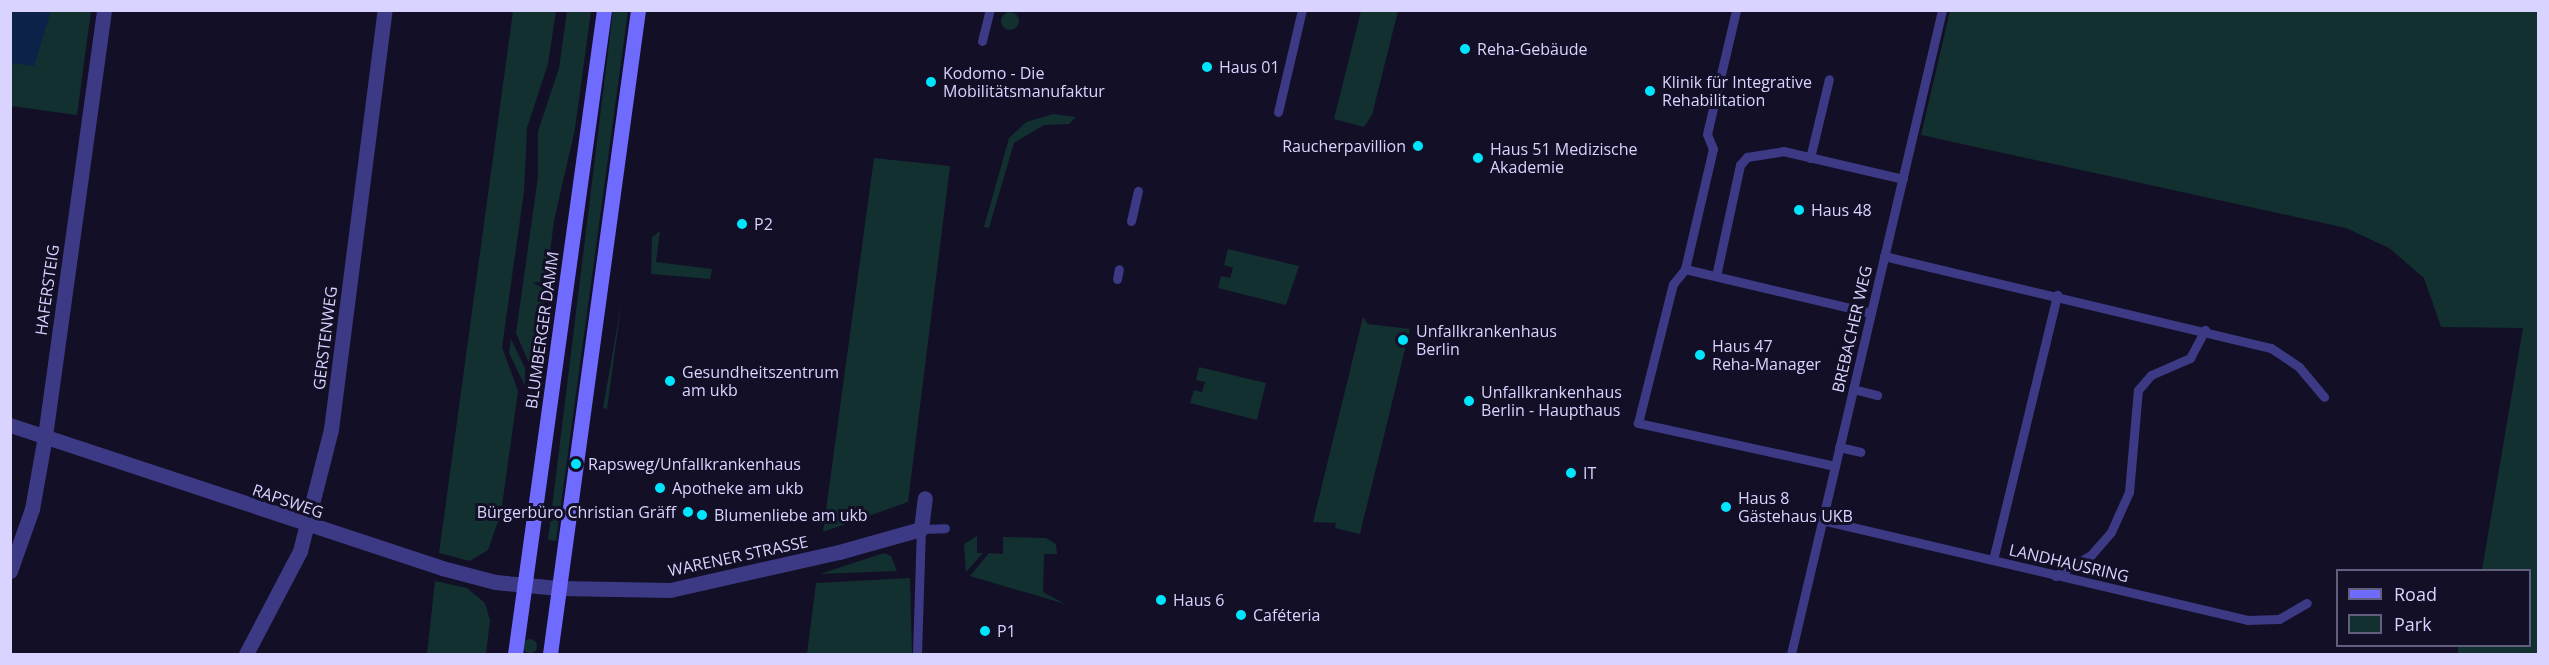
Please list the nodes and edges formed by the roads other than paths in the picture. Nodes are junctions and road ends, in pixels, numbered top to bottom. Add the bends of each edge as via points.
1 (104, 10) edge
2 (385, 10) edge
3 (604, 10) edge
4 (638, 10) edge
5 (990, 10) edge
6 (1302, 10) edge
7 (1737, 10) edge
8 (1942, 10) edge
9 (982, 41) dead end
10 (1829, 79) dead end
11 (1278, 112) dead end
12 (1810, 158) junction
13 (1903, 179) junction
14 (1138, 191) dead end
15 (1131, 221) dead end
16 (1884, 256) junction
17 (1684, 269) junction
18 (1716, 276) junction
19 (2058, 295) junction
20 (1871, 313) junction
21 (2205, 330) junction
22 (1853, 390) junction
23 (1877, 395) dead end
24 (2324, 397) dead end
25 (10, 425) edge
26 (45, 436) junction
27 (1839, 447) junction
28 (1860, 452) dead end
29 (1835, 466) junction
30 (925, 498) dead end
31 (1822, 520) junction
32 (308, 528) junction
33 (945, 528) dead end
34 (921, 529) junction
35 (1993, 560) junction
36 (10, 571) edge
37 (2055, 576) junction
38 (525, 585) junction
39 (559, 588) junction
40 (2307, 603) dead end
41 (246, 654) edge
42 (515, 654) edge
43 (550, 654) edge
44 (917, 654) edge
45 (1791, 654) edge

1 - 26 street, HAFERSTEIG
2 - 32 street, GERSTENWEG via 336,402
3 - 38 main road, BLUMBERGER DAMM
4 - 39 main road
5 - 9 lane
6 - 11 lane
7 - 17 lane via 1707,134 1713,149
8 - 13 lane, BREBACHER WEG
10 - 12 lane
12 - 13 lane
12 - 18 lane via 1763,151 1740,165
13 - 16 lane, BREBACHER WEG
14 - 15 lane
16 - 19 lane
16 - 20 lane, BREBACHER WEG
17 - 18 lane
17 - 29 lane via 1672,284 1638,423
18 - 20 lane
19 - 21 lane
19 - 35 lane
20 - 22 lane, BREBACHER WEG
21 - 24 lane via 2271,348 2299,367
21 - 37 lane via 2190,358 2151,375 2139,390 2125,502 2111,532 2091,555
22 - 23 lane
22 - 27 lane, BREBACHER WEG
25 - 26 street, RAPSWEG
26 - 32 street, RAPSWEG
26 - 36 street, HAFERSTEIG via 32,509
27 - 28 lane
27 - 29 lane, BREBACHER WEG
29 - 31 lane, BREBACHER WEG
30 - 34 street
31 - 35 lane, LANDHAUSRING
31 - 45 lane, BREBACHER WEG
32 - 38 street, RAPSWEG via 451,570
32 - 41 street, GERSTENWEG
33 - 34 lane
34 - 39 street, WARENER STRASSE via 670,590
34 - 44 lane
35 - 37 lane, LANDHAUSRING
37 - 40 lane, LANDHAUSRING via 2247,620 2279,619
38 - 39 street, RAPSWEG
38 - 42 main road, BLUMBERGER DAMM
39 - 43 main road

